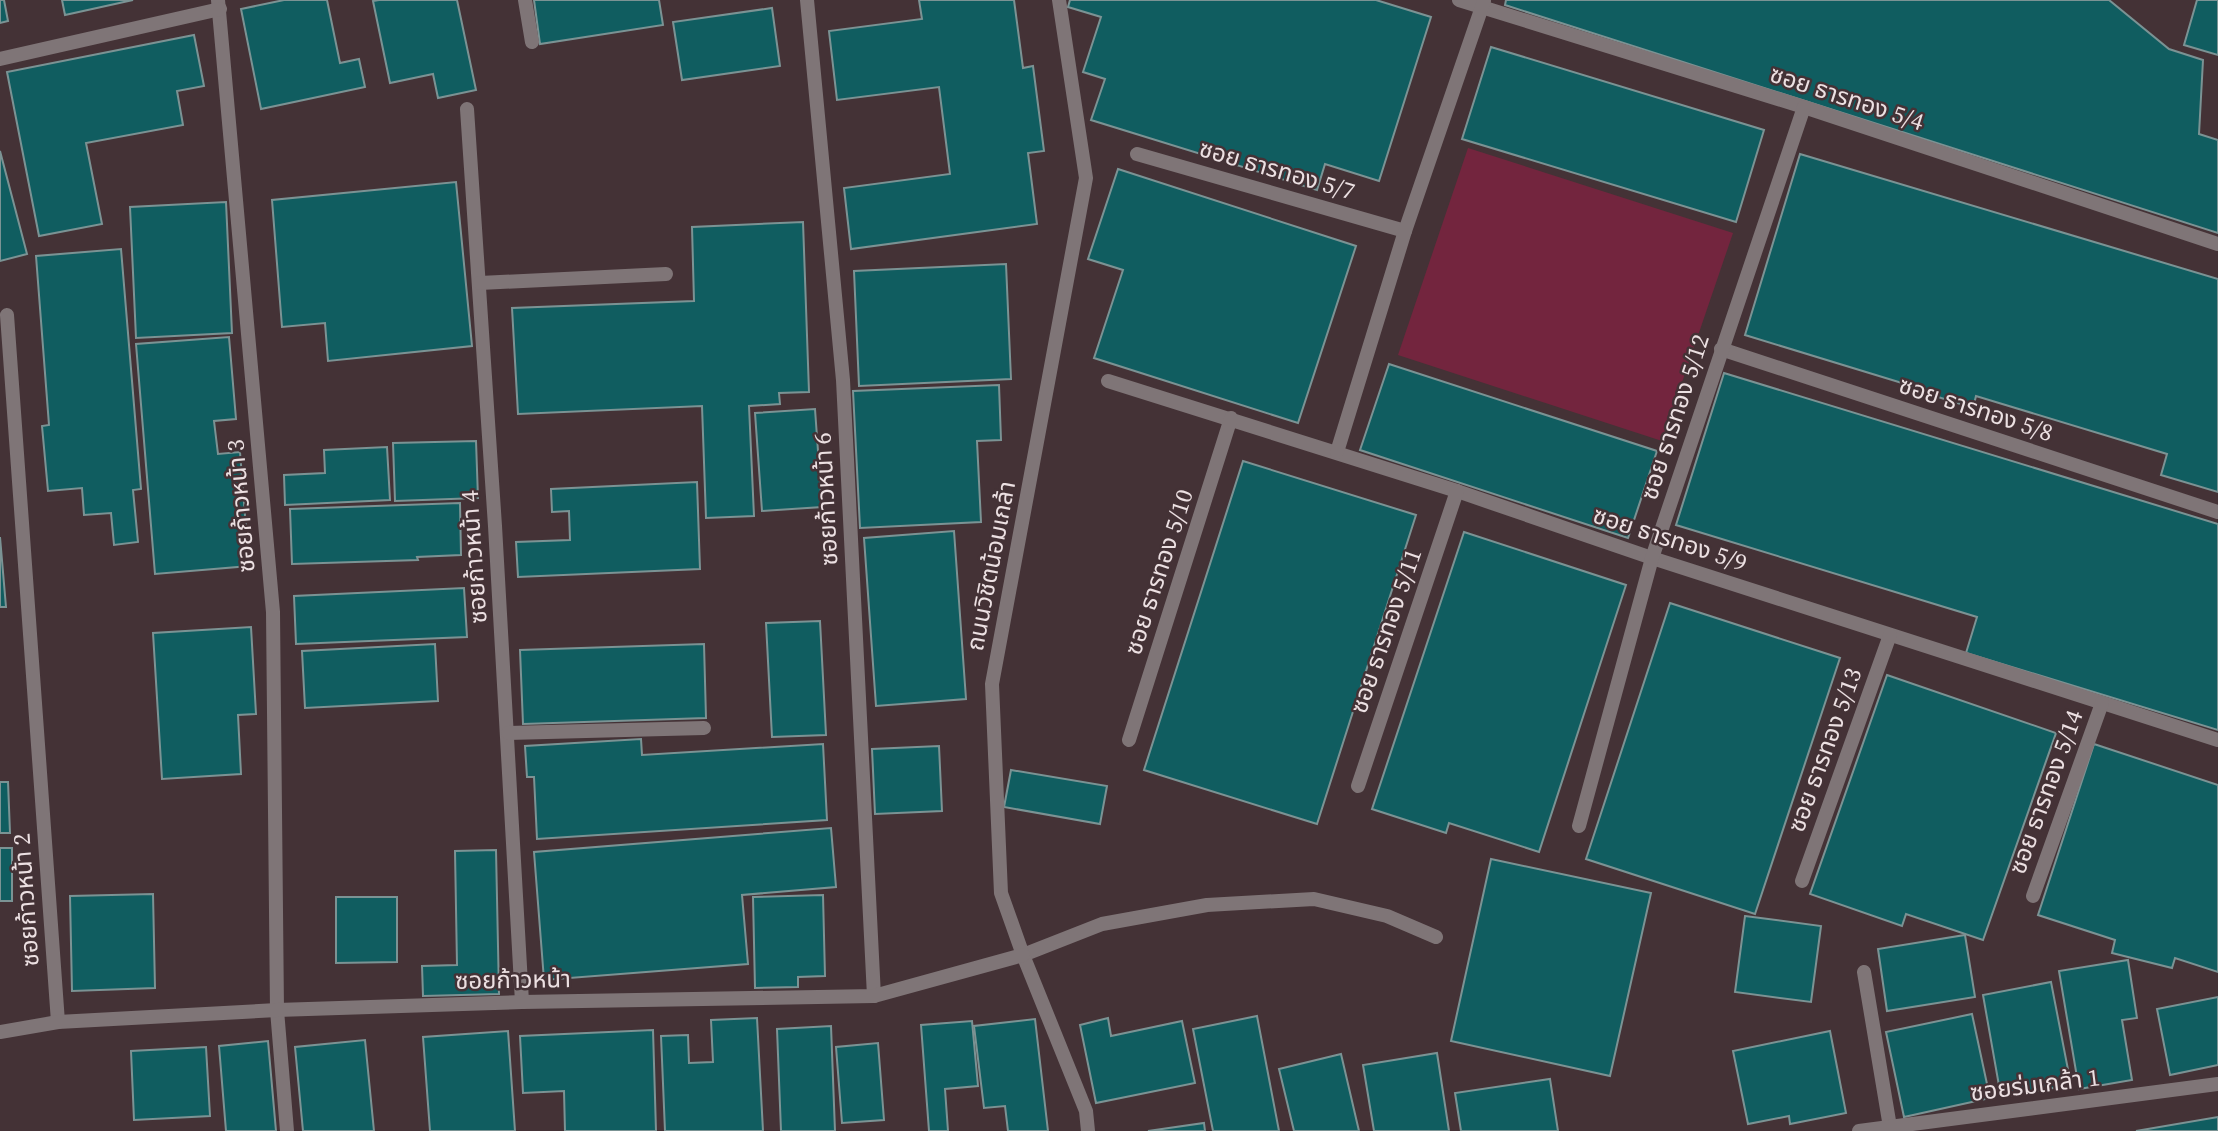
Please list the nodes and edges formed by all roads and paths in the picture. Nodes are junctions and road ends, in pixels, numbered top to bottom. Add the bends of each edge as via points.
1 (525, 0) edge
2 (807, 0) edge
3 (1059, 0) edge
4 (1460, 0) edge
5 (1483, 4) edge
6 (219, 5) edge
7 (532, 42) dead end
8 (0, 59) edge
9 (1804, 107) junction
10 (467, 109) dead end
11 (1137, 154) dead end
12 (1405, 231) junction
13 (2218, 244) edge
14 (666, 274) dead end
15 (480, 283) junction
16 (7, 315) dead end
17 (1721, 349) junction
18 (1108, 381) dead end
19 (1231, 418) junction
20 (1337, 453) junction
21 (1457, 491) junction
22 (2218, 512) edge
23 (1652, 558) junction
24 (1890, 635) junction
25 (2102, 703) junction
26 (704, 728) dead end
27 (508, 733) junction
28 (1129, 740) dead end
29 (2218, 740) edge
30 (1358, 786) dead end
31 (1579, 826) dead end
32 (1802, 880) dead end
33 (2033, 896) dead end
34 (1436, 937) dead end
35 (1023, 955) junction
36 (1864, 972) dead end
37 (874, 996) junction
38 (522, 1002) junction
39 (277, 1010) junction
40 (58, 1022) junction
41 (0, 1032) edge
42 (2218, 1084) edge
43 (1890, 1127) junction
44 (287, 1131) edge
45 (1088, 1131) edge
46 (1859, 1131) edge

1 - 7 street
2 - 37 street, ซอยก้าวหน้า 6 via 843,380
3 - 35 street, ถนนวิชิตน้อมเกล้า via 1086,178 992,684 1001,893
4 - 5 street, ซอย ธารทอง 5/4
5 - 9 street, ซอย ธารทอง 5/4
5 - 12 street
6 - 8 street
6 - 39 street, ซอยก้าวหน้า 3 via 273,612
9 - 13 street, ซอย ธารทอง 5/4
9 - 17 street, ซอย ธารทอง 5/12
10 - 15 street, ซอยก้าวหน้า 4
11 - 12 street, ซอย ธารทอง 5/7
12 - 20 street
14 - 15 street
15 - 27 street, ซอยก้าวหน้า 4
16 - 40 street, ซอยก้าวหน้า 2
17 - 22 street, ซอย ธารทอง 5/8
17 - 23 street, ซอย ธารทอง 5/12
18 - 19 street, ซอย ธารทอง 5/9
19 - 20 street, ซอย ธารทอง 5/9
19 - 28 street, ซอย ธารทอง 5/10
20 - 21 street, ซอย ธารทอง 5/9
21 - 23 street, ซอย ธารทอง 5/9
21 - 30 street, ซอย ธารทอง 5/11
23 - 24 street, ซอย ธารทอง 5/9
23 - 31 street, ซอย ธารทอง 5/12
24 - 25 street, ซอย ธารทอง 5/9
24 - 32 street, ซอย ธารทอง 5/13
25 - 29 street, ซอย ธารทอง 5/9
25 - 33 street, ซอย ธารทอง 5/14
26 - 27 street
27 - 38 street, ซอยก้าวหน้า 4
34 - 35 street, ซอยก้าวหน้า via 1387,916 1314,899 1207,905 1102,924
35 - 37 street, ซอยก้าวหน้า
35 - 45 street, ถนนวิชิตน้อมเกล้า via 1086,1111
36 - 43 street
37 - 38 street, ซอยก้าวหน้า
38 - 39 street, ซอยก้าวหน้า
39 - 40 street, ซอยก้าวหน้า
39 - 44 street, ซอยก้าวหน้า 3
40 - 41 street, ซอยก้าวหน้า
42 - 43 street, ซอยร่มเกล้า 1
43 - 46 street, ซอยร่มเกล้า 1

